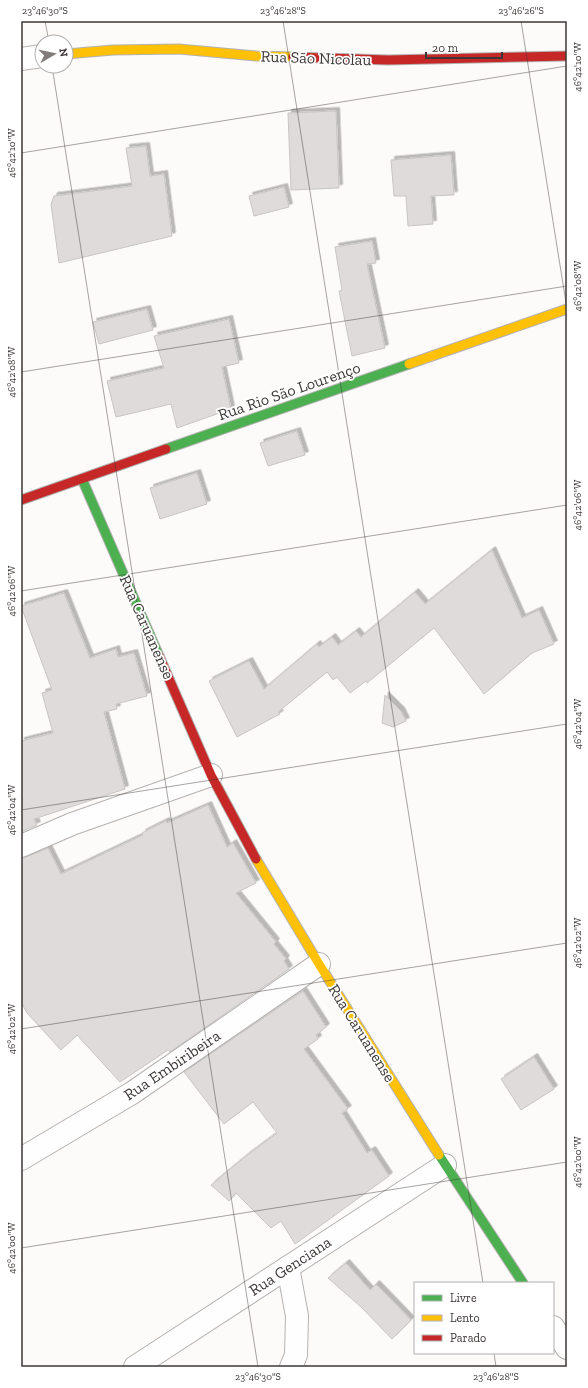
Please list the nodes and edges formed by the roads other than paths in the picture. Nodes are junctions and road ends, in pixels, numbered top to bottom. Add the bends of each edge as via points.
1 (74, 53) edge
2 (567, 56) edge
3 (34, 57) edge
4 (21, 59) edge
5 (567, 310) edge
6 (82, 479) junction
7 (21, 500) edge
8 (211, 775) junction
9 (21, 846) edge
10 (319, 964) junction
11 (21, 1159) edge
12 (444, 1165) junction
13 (288, 1267) junction
14 (523, 1282) edge
15 (554, 1328) edge
16 (567, 1348) edge
17 (135, 1367) edge
18 (291, 1367) edge

1 - 2 street, Rua São Nicolau via 179,49 256,56 388,60
3 - 4 street
5 - 6 street, Rua Rio São Lourenço
6 - 7 street, Rua Rio São Lourenço
6 - 8 street, Rua Caruanense
8 - 9 street via 72,824
8 - 10 street, Rua Caruanense via 250,848
10 - 11 street, Rua Embiribeira via 132,1093
10 - 12 street, Rua Caruanense
12 - 13 street, Rua Genciana
12 - 14 street, Rua Caruanense
13 - 17 street, Rua Genciana
13 - 18 street via 297,1316 296,1355
15 - 16 street

